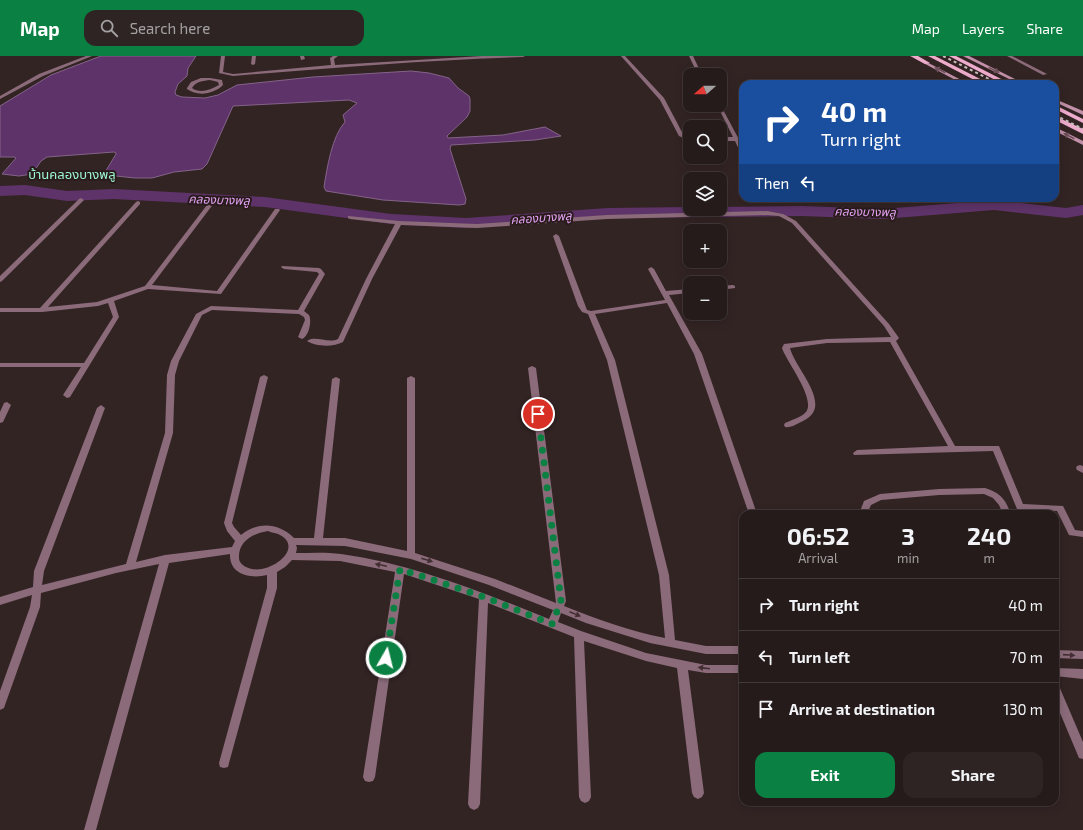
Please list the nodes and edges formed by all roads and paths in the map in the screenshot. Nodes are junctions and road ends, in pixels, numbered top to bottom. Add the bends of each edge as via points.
1 (90, 56) edge
2 (223, 56) edge
3 (254, 56) edge
4 (336, 56) edge
5 (523, 56) edge
6 (623, 56) edge
7 (691, 56) edge
8 (913, 56) edge
9 (931, 56) edge
10 (952, 56) edge
11 (965, 56) edge
12 (1010, 56) edge
13 (486, 57) edge
14 (971, 59) joint
15 (253, 64) dead end
16 (927, 64) joint
17 (333, 66) junction
18 (697, 68) edge
19 (223, 74) junction
20 (1046, 74) dead end
21 (214, 79) junction
22 (959, 80) edge
23 (979, 80) edge
24 (1000, 80) edge
25 (1015, 80) edge
26 (0, 98) edge
27 (1059, 102) edge
28 (1059, 109) edge
29 (722, 112) edge
30 (1083, 113) edge
31 (1059, 120) edge
32 (1083, 121) edge
33 (1059, 131) edge
34 (1083, 132) edge
35 (683, 136) edge
36 (727, 139) edge
37 (736, 139) junction
38 (1083, 143) edge
39 (739, 145) edge
40 (82, 200) dead end
41 (138, 202) dead end
42 (209, 206) dead end
43 (277, 210) dead end
44 (350, 216) dead end
45 (399, 223) junction
46 (556, 236) dead end
47 (284, 267) dead end
48 (651, 269) dead end
49 (0, 280) edge
50 (147, 287) junction
51 (727, 287) edge
52 (733, 287) dead end
53 (683, 292) edge
54 (664, 293) junction
55 (110, 300) junction
56 (668, 301) junction
57 (0, 310) edge
58 (42, 310) junction
59 (300, 312) junction
60 (591, 313) junction
61 (302, 337) dead end
62 (892, 340) junction
63 (311, 341) dead end
64 (86, 365) junction
65 (0, 366) edge
66 (532, 368) dead end
67 (264, 377) dead end
68 (412, 378) dead end
69 (336, 379) dead end
70 (67, 395) dead end
71 (7, 405) dead end
72 (100, 408) dead end
73 (0, 420) edge
74 (788, 425) dead end
75 (953, 449) junction
76 (858, 453) dead end
77 (751, 510) edge
78 (864, 510) edge
79 (1005, 510) edge
80 (1083, 534) edge
81 (240, 540) junction
82 (318, 540) junction
83 (292, 541) junction
84 (234, 550) junction
85 (411, 555) junction
86 (290, 556) junction
87 (165, 559) junction
88 (130, 565) junction
89 (400, 569) junction
90 (272, 572) junction
91 (38, 589) junction
92 (484, 597) junction
93 (0, 601) edge
94 (558, 608) junction
95 (552, 624) junction
96 (579, 635) junction
97 (670, 643) junction
98 (739, 650) edge
99 (1059, 654) edge
100 (1083, 656) edge
101 (682, 664) junction
102 (739, 669) edge
103 (1059, 672) edge
104 (1083, 674) edge
105 (1059, 698) edge
106 (0, 705) edge
107 (1083, 754) edge
108 (224, 763) dead end
109 (369, 777) dead end
110 (698, 793) dead end
111 (585, 797) dead end
112 (474, 804) dead end
113 (90, 830) edge

1 - 26 street via 41,75
2 - 19 street
3 - 15 street
4 - 17 street via 332,58
5 - 13 street
6 - 35 street via 662,99
7 - 18 street
8 - 16 main road
9 - 23 main road
10 - 24 main road
11 - 14 main road
12 - 20 street
13 - 17 street
14 -> 25 main road
22 -> 16 main road
17 - 19 street
19 - 21 street
21 - 21 street via 221,83 213,90 200,92 189,88 197,81
27 - 30 main road
28 - 32 main road
29 - 37 street
31 - 34 main road
38 -> 33 main road
36 - 37 street
37 - 39 street
40 - 49 street
41 - 58 street
42 - 50 street
43 - 50 street via 219,293
44 - 45 street
45 - 62 street via 477,226 607,217 778,214 794,222 887,325 894,335
45 - 63 street via 369,279 341,340 337,343
46 - 60 street via 581,306
47 - 59 street via 319,270 322,274
48 - 54 street
50 - 55 street
51 - 52 street
53 - 54 street
54 - 56 street
55 - 58 street via 98,304
55 - 64 street via 116,317
56 - 60 street
56 - 77 street via 698,354
57 - 58 street
59 - 61 street via 307,316 308,320
59 - 88 street via 211,308 199,314 174,361 170,375 169,433
60 - 97 street via 611,360 664,575
62 - 74 street via 827,341 787,346 788,354 812,398 813,407 808,415
62 - 75 street
64 - 65 street
64 - 70 street
66 - 94 street via 561,601
67 - 81 street via 228,524
68 - 85 street
69 - 82 street
71 - 73 street
72 - 91 street via 39,571
75 - 76 street
75 - 80 street via 996,448 1020,507 1060,508 1072,533
78 - 79 street via 867,503 880,497 985,491 996,496
81 - 83 street via 257,530 268,528 287,533
81 - 84 street
82 - 83 street
82 - 85 street via 345,542
83 - 86 street
84 - 87 street
84 - 90 street via 238,568 258,574
85 -> 94 street via 492,582
89 -> 86 street via 340,557
86 - 90 street
87 - 88 street
87 - 113 street
88 - 91 street
89 - 92 street
89 - 109 street
90 - 108 street via 272,588
91 - 93 street
91 - 106 street via 35,607
92 - 95 street
92 - 112 street
94 - 95 street
94 -> 97 street via 586,619
95 - 96 street
96 - 101 street via 646,657
96 - 111 street
97 - 98 street via 706,650
99 -> 100 street
102 -> 101 street via 706,669
101 - 110 street
103 - 104 street
105 - 107 street

